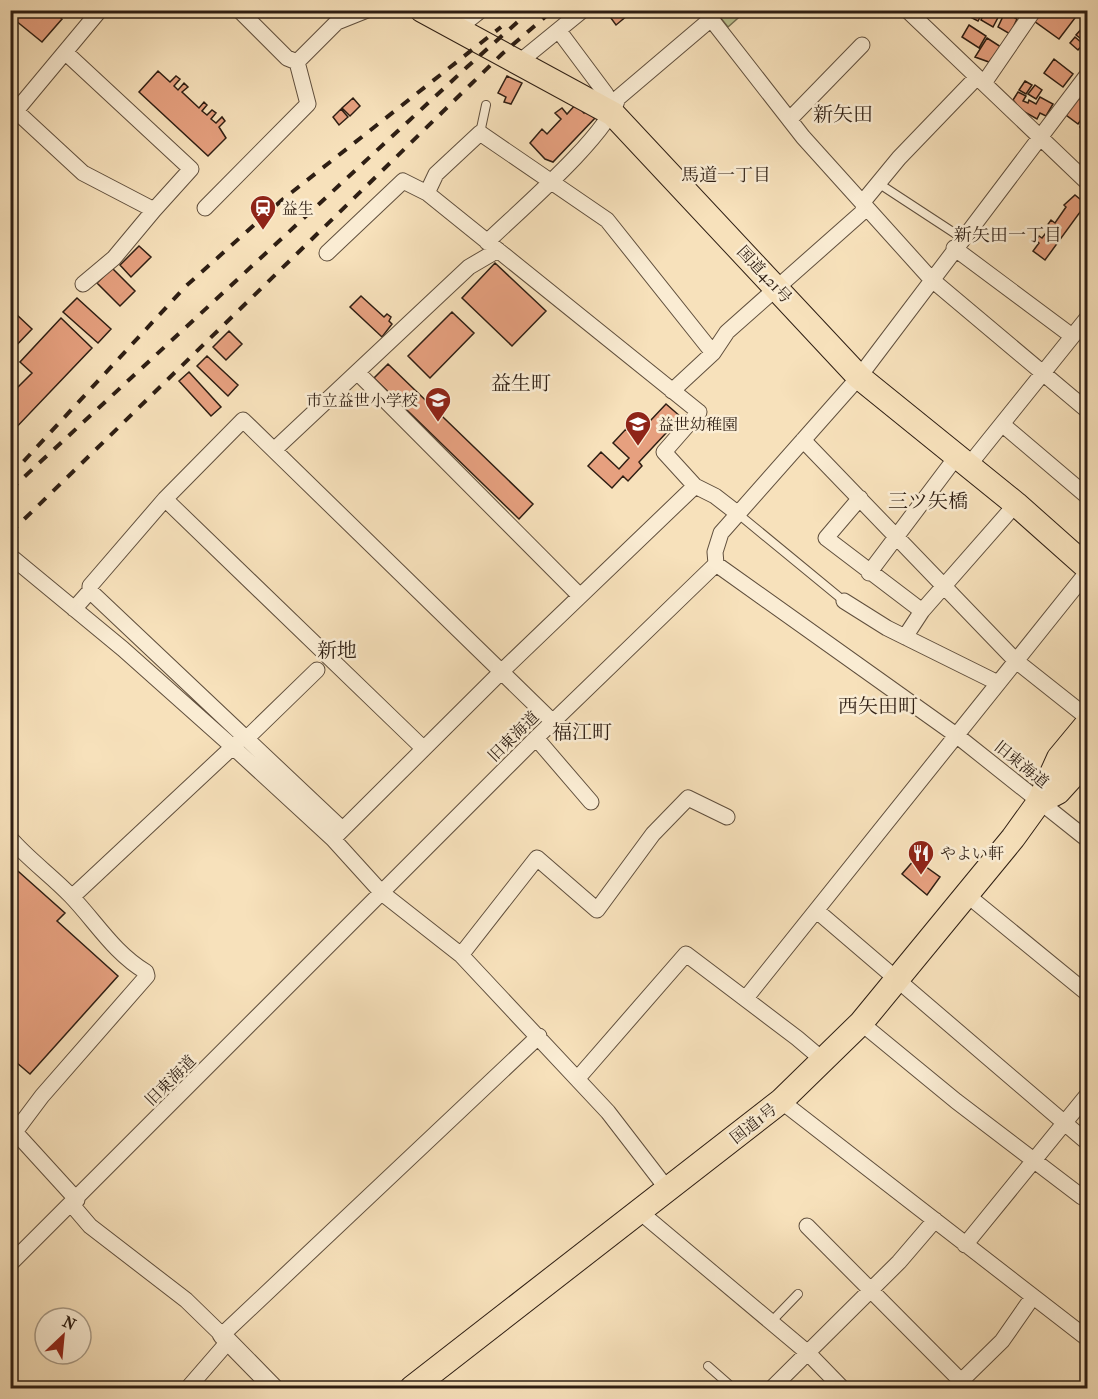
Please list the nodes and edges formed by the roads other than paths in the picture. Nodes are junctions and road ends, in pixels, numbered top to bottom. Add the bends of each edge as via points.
1 (100, 10) edge
2 (238, 10) edge
3 (367, 10) edge
4 (422, 10) edge
5 (481, 10) edge
6 (583, 10) edge
7 (907, 10) edge
8 (1034, 10) edge
9 (708, 15) edge
10 (457, 29) junction
11 (559, 31) junction
12 (862, 45) dead end
13 (65, 52) junction
14 (297, 62) junction
15 (518, 63) junction
16 (1088, 74) edge
17 (981, 80) junction
18 (486, 105) dead end
19 (610, 112) junction
20 (14, 115) edge
21 (790, 119) junction
22 (480, 133) junction
23 (1039, 136) junction
24 (551, 181) junction
25 (878, 183) junction
26 (1088, 183) edge
27 (427, 193) junction
28 (864, 206) junction
29 (205, 208) dead end
30 (154, 210) junction
31 (958, 243) junction
32 (493, 246) junction
33 (327, 253) dead end
34 (931, 279) junction
35 (83, 284) dead end
36 (779, 289) junction
37 (1088, 317) edge
38 (1072, 336) junction
39 (713, 353) junction
40 (357, 372) junction
41 (1043, 373) junction
42 (859, 377) junction
43 (672, 391) junction
44 (1088, 411) edge
45 (1002, 424) junction
46 (804, 440) junction
47 (274, 450) junction
48 (963, 461) junction
49 (695, 486) junction
50 (1088, 496) edge
51 (860, 498) junction
52 (165, 499) junction
53 (1016, 504) junction
54 (738, 513) junction
55 (897, 536) junction
56 (14, 559) dead end
57 (716, 564) junction
58 (1088, 569) edge
59 (868, 573) junction
60 (943, 585) junction
61 (90, 591) junction
62 (580, 596) junction
63 (844, 601) joint
64 (74, 609) junction
65 (922, 611) junction
66 (905, 637) junction
67 (1016, 661) junction
68 (317, 670) dead end
69 (501, 672) junction
70 (998, 683) junction
71 (1088, 718) edge
72 (553, 722) junction
73 (1088, 723) edge
74 (956, 735) junction
75 (536, 738) junction
76 (241, 741) junction
77 (423, 748) junction
78 (1088, 759) edge
79 (591, 802) dead end
80 (1039, 802) junction
81 (727, 817) dead end
82 (337, 834) junction
83 (10, 838) edge
84 (1088, 840) edge
85 (382, 892) junction
86 (966, 895) junction
87 (72, 897) junction
88 (817, 911) junction
89 (461, 955) junction
90 (897, 981) junction
91 (1088, 994) edge
92 (746, 998) junction
93 (861, 1023) junction
94 (539, 1036) junction
95 (823, 1060) junction
96 (578, 1078) junction
97 (1088, 1094) edge
98 (781, 1101) junction
99 (1064, 1123) junction
100 (1088, 1143) edge
101 (1034, 1161) junction
102 (668, 1190) junction
103 (1082, 1197) dead end
104 (74, 1202) junction
105 (640, 1212) junction
106 (934, 1220) junction
107 (807, 1226) dead end
108 (965, 1245) junction
109 (10, 1264) edge
110 (871, 1290) junction
111 (798, 1294) dead end
112 (1032, 1298) junction
113 (769, 1323) junction
114 (225, 1339) junction
115 (1088, 1339) edge
116 (807, 1353) junction
117 (708, 1366) dead end
118 (957, 1384) edge
119 (188, 1389) edge
120 (274, 1389) edge
121 (411, 1389) edge
122 (733, 1389) edge
123 (772, 1389) edge
124 (842, 1389) edge

1 - 13 street
2 - 14 street via 287,58
3 - 14 street via 337,22
4 - 10 highway, 国道421号
5 - 10 street
6 - 11 street
7 - 17 street
8 - 17 street
9 - 19 street via 618,98
9 - 21 street
10 - 15 highway, 国道421号
11 - 15 street
11 - 19 street via 606,94
12 - 21 street
13 - 20 street
13 - 30 street via 191,169
14 - 29 street via 308,104
15 - 19 highway, 国道421号
16 - 23 street
17 - 23 street
17 - 25 street
18 - 22 lane
19 - 24 street
19 - 36 highway, 国道421号
20 - 30 street via 83,172
21 - 28 street
22 - 24 street
22 - 27 street via 436,174
23 - 26 street
23 - 31 street
24 - 32 street
24 - 39 street via 607,220
25 - 28 street
25 - 31 lane
27 - 32 street
27 - 33 street via 403,181
28 - 34 street
28 - 36 street
30 - 35 street via 114,258
31 - 34 street
31 - 38 street
32 - 40 street
32 - 43 street
34 - 41 street
34 - 42 street
36 - 39 street via 727,332
36 - 42 highway, 国道421号
37 - 38 street
38 - 41 street
39 - 43 street
40 - 47 street
40 - 62 street
41 - 44 street
41 - 45 street
42 - 46 street
42 - 48 highway, 国道421号
43 - 49 street via 699,412 664,452
45 - 48 street
45 - 50 street
46 - 51 street
46 - 54 street
47 - 52 street via 243,420
47 - 69 street
48 - 53 highway, 国道421号
48 - 55 street
49 - 54 street
49 - 62 street
51 - 55 street
51 - 59 street via 826,538
52 - 61 street via 90,586
52 - 77 street
53 - 58 highway, 国道421号
53 - 60 street
54 - 57 street via 722,533 715,552
54 - 63 lane
55 - 59 street
55 - 60 street
56 - 64 street
57 - 72 street, 旧東海道
57 - 74 street, 旧東海道
58 - 67 street
59 - 65 street
60 - 65 street
60 - 67 street
61 - 64 street
61 - 76 street
62 - 69 street
63 - 66 street
64 - 76 street
65 - 66 street
66 - 70 street
67 - 70 street
67 - 71 street
68 - 76 street
69 - 72 street
69 - 77 street
70 - 74 street
72 - 75 street, 旧東海道
73 - 80 highway, 国道1号 via 1059,758
74 - 80 street, 旧東海道
74 - 88 street
75 - 79 street
75 - 85 street, 旧東海道
76 - 82 street
76 - 87 street
77 - 82 street
78 - 80 highway, 国道1号 via 1058,792
80 - 84 street, 旧東海道
80 - 86 highway, 国道1号
81 - 89 street via 688,798 653,834 597,910 537,858
82 - 85 street
83 - 87 street
85 - 89 street
85 - 104 street, 旧東海道
86 - 90 highway, 国道1号
86 - 91 street
87 - 104 street via 100,932 147,976 15,1132
88 - 90 street
88 - 92 street
89 - 94 street
90 - 93 highway, 国道1号
90 - 99 street
92 - 95 street
92 - 96 street via 686,954
93 - 95 highway, 国道1号
93 - 101 street
94 - 96 street
94 - 114 street
95 - 98 highway, 国道1号
96 - 102 street
97 - 99 street
98 - 102 highway, 国道1号
98 - 106 street
99 - 100 street
99 - 101 street
101 - 103 street
101 - 108 street
102 - 105 highway, 国道1号
104 - 109 street, 旧東海道
104 - 114 street via 90,1226 186,1300
105 - 113 street
105 - 121 highway, 国道1号
106 - 108 street
106 - 110 street
107 - 110 street
108 - 112 street
110 - 116 street
110 - 118 street
111 - 113 lane
112 - 115 street
112 - 118 street via 1002,1341
113 - 116 street
114 - 119 street
114 - 120 street
116 - 123 street
116 - 124 street
117 - 122 lane

